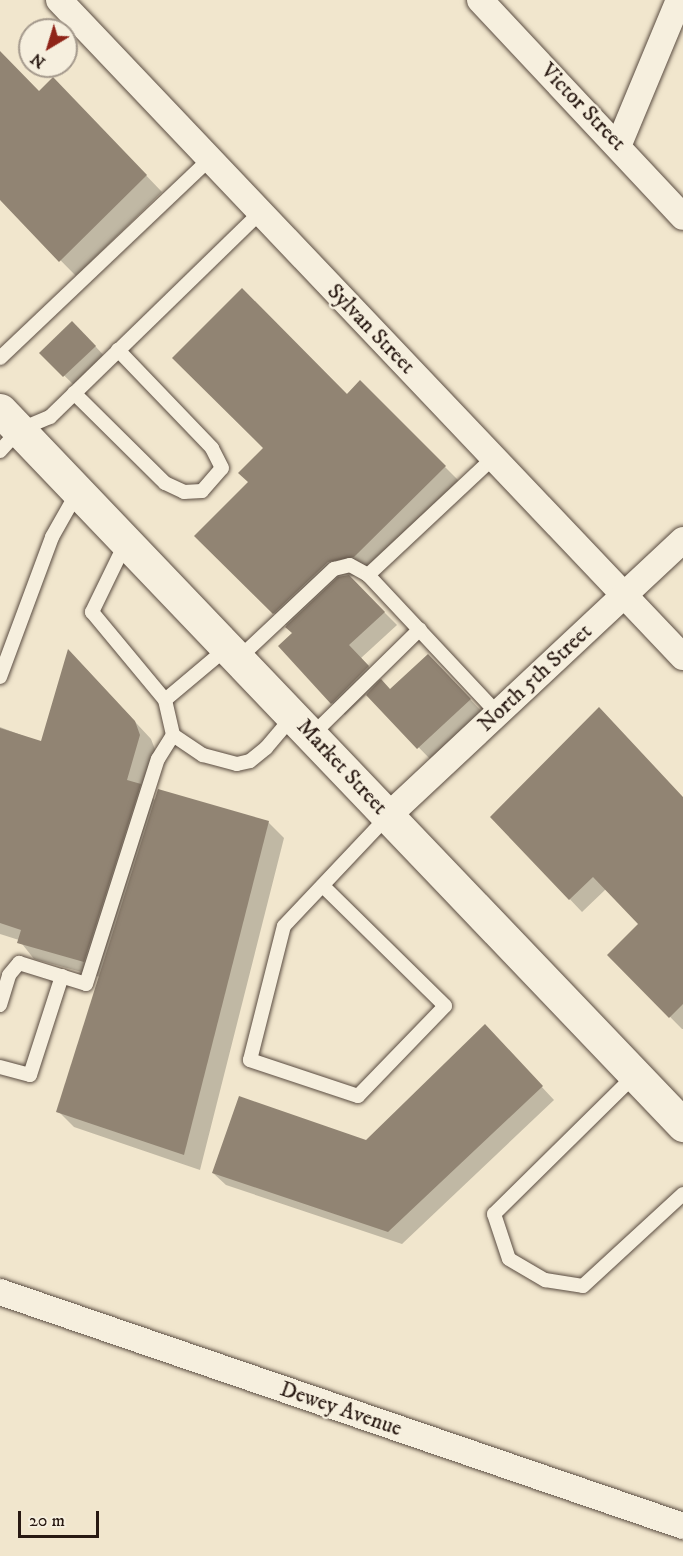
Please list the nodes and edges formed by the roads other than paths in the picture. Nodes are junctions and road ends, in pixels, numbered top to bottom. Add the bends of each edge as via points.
1 (59, 0) edge
2 (480, 0) edge
3 (679, 0) edge
4 (619, 144) junction
5 (210, 159) junction
6 (261, 213) junction
7 (683, 217) edge
8 (118, 350) junction
9 (0, 358) edge
10 (74, 393) junction
11 (6, 430) edge
12 (493, 458) junction
13 (78, 491) junction
14 (683, 540) edge
15 (126, 542) junction
16 (368, 575) junction
17 (623, 594) junction
18 (420, 629) junction
19 (233, 653) junction
20 (683, 657) edge
21 (0, 677) edge
22 (165, 700) junction
23 (497, 713) junction
24 (302, 725) junction
25 (173, 735) junction
26 (388, 816) junction
27 (323, 886) junction
28 (62, 976) junction
29 (0, 1005) edge
30 (0, 1067) edge
31 (635, 1075) junction
32 (683, 1125) edge
33 (683, 1194) edge
34 (0, 1292) edge
35 (683, 1526) edge

1 - 5 street, Sylvan Street
2 - 4 street, Victor Street
3 - 4 street
4 - 7 street, Victor Street
5 - 6 street, Sylvan Street
5 - 9 lane
6 - 8 lane
6 - 12 street, Sylvan Street
8 - 10 lane
8 - 10 lane via 212,448 222,468 202,491 184,492 165,483
10 - 11 lane via 50,417
11 - 13 main road, Market Street
12 - 16 lane
12 - 17 street, Sylvan Street
13 - 15 main road, Market Street
13 - 21 lane via 52,537
14 - 17 street, North 5th Street
15 - 19 main road, Market Street
15 - 22 lane via 92,612
16 - 18 lane
16 - 19 lane via 350,565 334,570
17 - 20 street, Sylvan Street
17 - 23 street, North 5th Street
18 - 23 lane
18 - 24 lane
19 - 22 lane
19 - 24 main road, Market Street
22 - 25 lane
23 - 26 street, North 5th Street
24 - 25 lane via 250,761 237,764 203,755
24 - 26 main road, Market Street
25 - 28 lane via 158,759 86,984
26 - 27 lane
26 - 31 main road, Market Street
27 - 27 lane via 284,926 250,1060 358,1096 445,1006
28 - 29 lane via 19,963 9,975
28 - 30 lane via 30,1075
31 - 32 main road, Market Street
31 - 33 lane via 494,1214 509,1259 544,1280 583,1286
34 - 35 street, Dewey Avenue

